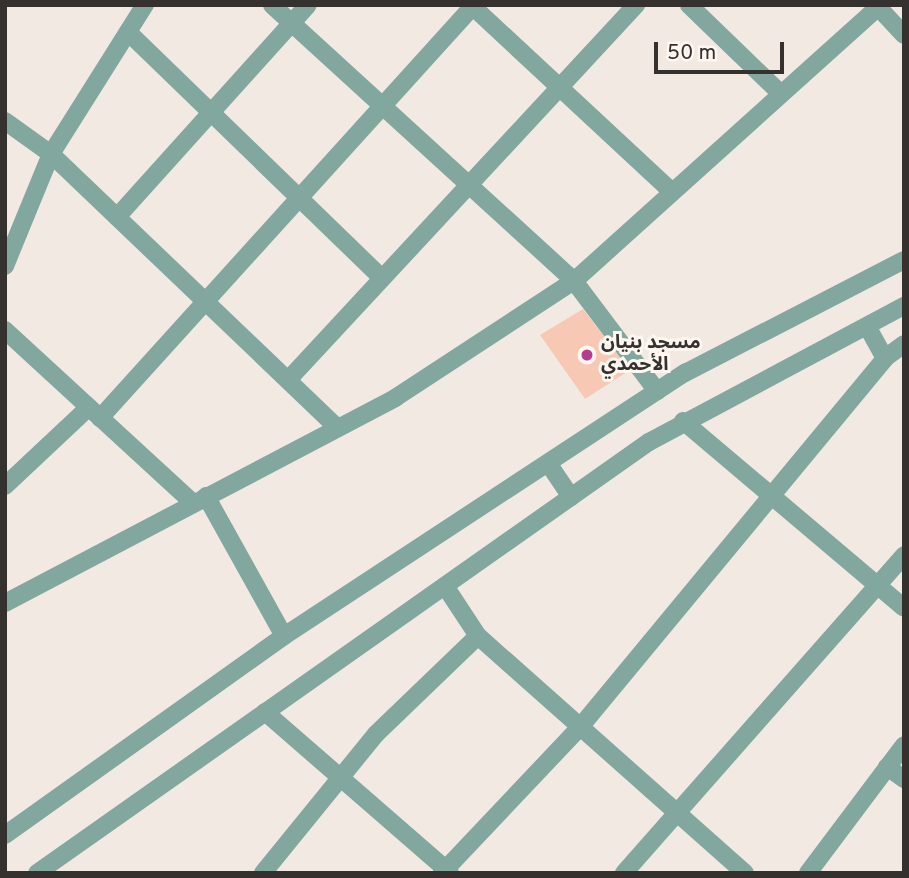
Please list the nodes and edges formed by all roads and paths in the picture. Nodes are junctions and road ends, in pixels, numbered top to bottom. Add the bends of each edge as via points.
1 (145, 5) edge
2 (272, 5) edge
3 (308, 5) edge
4 (636, 5) edge
5 (689, 5) edge
6 (473, 6) edge
7 (879, 6) edge
8 (292, 23) junction
9 (128, 32) junction
10 (904, 35) edge
11 (559, 87) junction
12 (779, 92) junction
13 (382, 106) junction
14 (212, 112) junction
15 (5, 121) edge
16 (51, 153) junction
17 (468, 184) junction
18 (671, 191) junction
19 (299, 197) junction
20 (117, 217) junction
21 (904, 260) edge
22 (5, 266) edge
23 (381, 277) junction
24 (574, 281) junction
25 (204, 300) junction
26 (904, 306) edge
27 (867, 326) junction
28 (5, 330) edge
29 (904, 344) edge
30 (885, 358) junction
31 (288, 380) junction
32 (657, 391) junction
33 (94, 412) junction
34 (683, 421) junction
35 (337, 427) junction
36 (548, 463) junction
37 (5, 486) edge
38 (571, 496) junction
39 (770, 496) junction
40 (200, 500) junction
41 (904, 555) edge
42 (445, 586) junction
43 (873, 586) junction
44 (5, 603) edge
45 (904, 608) edge
46 (285, 636) junction
47 (478, 636) junction
48 (265, 712) junction
49 (581, 726) junction
50 (904, 745) edge
51 (887, 767) junction
52 (341, 778) junction
53 (904, 779) edge
54 (676, 811) junction
55 (5, 835) edge
56 (49, 870) edge
57 (446, 871) edge
58 (263, 873) edge
59 (624, 873) edge
60 (746, 873) edge
61 (808, 873) edge

1 - 9 street
2 - 8 street
3 - 8 street
4 - 11 street
5 - 12 street
6 - 11 street
6 - 13 street
7 - 10 street
7 - 12 street
8 - 13 street
8 - 14 street
9 - 14 street
9 - 16 street
11 - 17 street
11 - 18 street
12 - 18 street
13 - 17 street
13 - 19 street
14 - 19 street
14 - 20 street
15 - 16 street
16 - 20 street
16 - 22 street
17 - 23 street
17 - 24 street
18 - 24 street
19 - 23 street
19 - 25 street
20 - 25 street
21 - 32 street
23 - 31 street
24 - 32 street
24 - 35 street via 395,398
25 - 31 street
25 - 33 street
26 - 27 street
27 - 30 street
27 - 34 street
28 - 33 street
29 - 30 street
30 - 39 street
31 - 35 street
32 - 36 street
33 - 37 street
33 - 40 street
34 - 38 street
34 - 39 street
35 - 40 street
36 - 38 street
36 - 46 street
38 - 42 street
39 - 43 street
39 - 49 street
40 - 44 street
40 - 46 street
41 - 43 street
42 - 47 street
42 - 48 street
43 - 45 street
43 - 54 street
46 - 55 street
47 - 49 street
47 - 52 street
48 - 52 street
48 - 56 street
49 - 54 street
49 - 57 street
50 - 51 street
51 - 53 street
51 - 61 street
52 - 57 street
52 - 58 street
54 - 59 street
54 - 60 street

